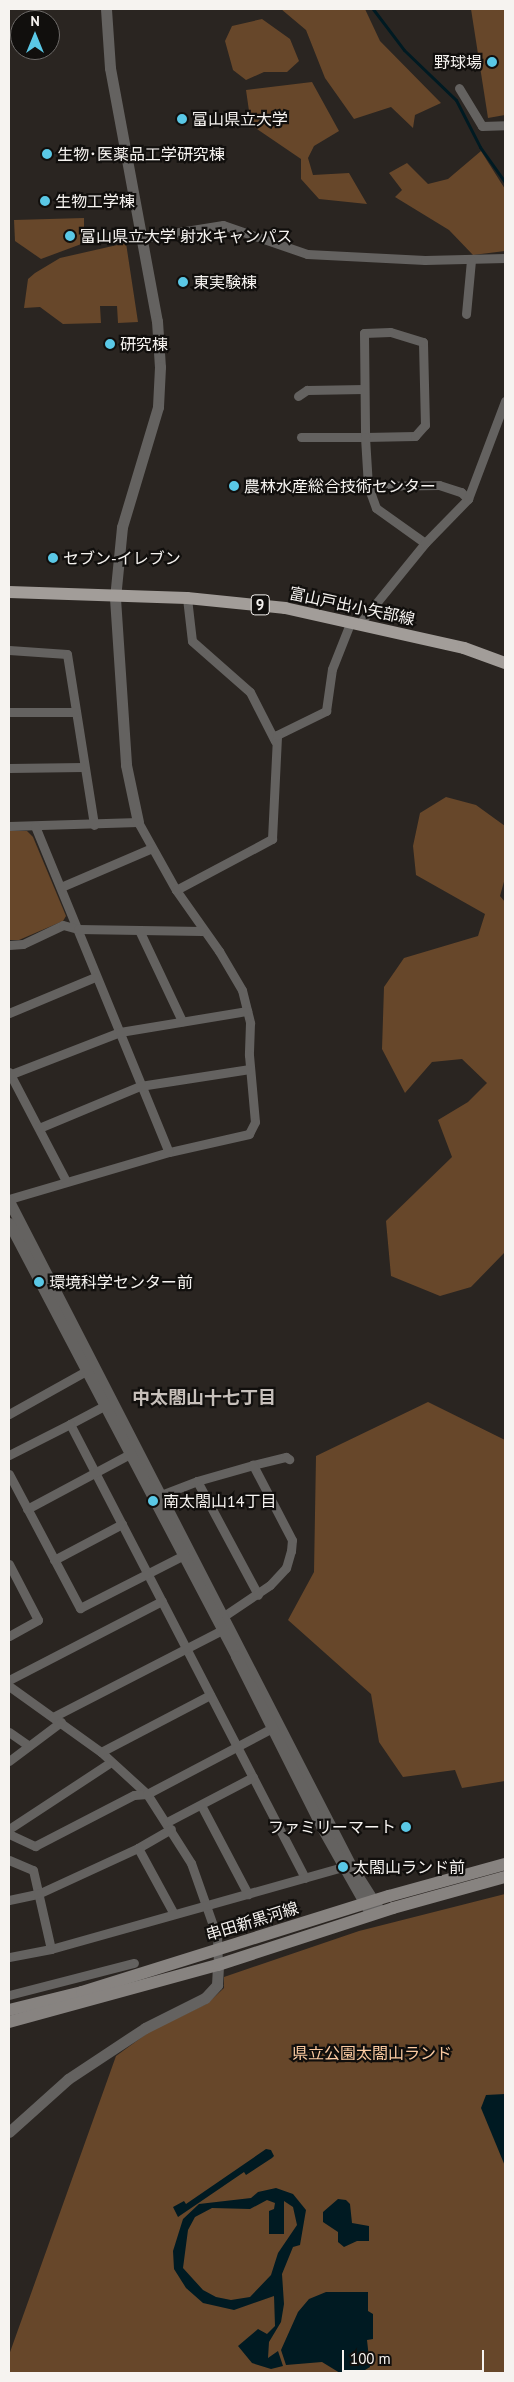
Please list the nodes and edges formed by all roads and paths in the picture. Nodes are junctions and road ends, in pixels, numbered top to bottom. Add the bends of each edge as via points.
1 (106, 9) edge
2 (459, 88) dead end
3 (505, 125) edge
4 (142, 238) junction
5 (505, 258) edge
6 (471, 260) junction
7 (466, 314) dead end
8 (364, 389) junction
9 (298, 396) dead end
10 (505, 401) edge
11 (300, 437) dead end
12 (365, 437) junction
13 (368, 486) junction
14 (468, 499) junction
15 (425, 543) junction
16 (9, 592) edge
17 (115, 598) junction
18 (187, 598) junction
19 (356, 622) junction
20 (9, 650) edge
21 (505, 663) edge
22 (9, 712) edge
23 (75, 712) junction
24 (276, 741) junction
25 (83, 767) junction
26 (9, 768) edge
27 (138, 822) junction
28 (94, 825) junction
29 (9, 826) edge
30 (35, 826) junction
31 (152, 848) junction
32 (61, 887) junction
33 (176, 890) junction
34 (78, 929) junction
35 (139, 930) junction
36 (202, 931) junction
37 (9, 945) edge
38 (95, 977) junction
39 (247, 1011) junction
40 (9, 1013) edge
41 (182, 1021) junction
42 (120, 1032) junction
43 (250, 1069) junction
44 (9, 1074) edge
45 (140, 1086) junction
46 (39, 1128) junction
47 (169, 1152) junction
48 (66, 1180) junction
49 (9, 1200) edge
50 (9, 1223) edge
51 (86, 1371) junction
52 (104, 1406) junction
53 (9, 1414) edge
54 (70, 1424) junction
55 (9, 1455) edge
56 (128, 1455) junction
57 (289, 1459) dead end
58 (253, 1465) junction
59 (96, 1473) junction
60 (9, 1474) edge
61 (197, 1481) junction
62 (161, 1496) junction
63 (27, 1509) junction
64 (122, 1524) junction
65 (182, 1556) junction
66 (54, 1560) junction
67 (9, 1564) edge
68 (11, 1575) edge
69 (148, 1575) junction
70 (258, 1595) junction
71 (162, 1601) junction
72 (224, 1616) junction
73 (220, 1631) junction
74 (9, 1636) edge
75 (187, 1648) junction
76 (9, 1680) edge
77 (9, 1686) edge
78 (210, 1695) junction
79 (57, 1720) junction
80 (272, 1728) junction
81 (9, 1732) edge
82 (29, 1746) junction
83 (237, 1746) junction
84 (101, 1752) junction
85 (291, 1756) junction
86 (9, 1761) edge
87 (111, 1762) junction
88 (253, 1777) junction
89 (147, 1794) junction
90 (201, 1805) junction
91 (169, 1826) junction
92 (9, 1829) edge
93 (9, 1834) edge
94 (138, 1848) junction
95 (9, 1860) edge
96 (505, 1864) edge
97 (343, 1867) junction
98 (505, 1877) edge
99 (304, 1878) junction
100 (38, 1894) junction
101 (248, 1894) junction
102 (9, 1900) edge
103 (208, 1905) junction
104 (372, 1908) junction
105 (174, 1914) junction
106 (51, 1948) junction
107 (218, 1949) junction
108 (9, 1958) edge
109 (134, 1963) dead end
110 (218, 1965) junction
111 (9, 1995) edge
112 (9, 2010) edge
113 (9, 2022) edge
114 (9, 2132) edge

1 - 4 street via 116,105
2 - 3 street via 482,126
4 - 6 street via 222,225 307,254
4 - 17 street via 157,321 158,406 122,527
5 - 6 street
6 - 7 street
8 - 9 street via 307,390
8 - 12 street
8 - 12 street via 364,333 390,332 423,342 425,425 415,436
10 - 14 street
11 - 12 street
12 - 13 street
13 - 14 street via 439,485 461,492
13 - 15 street via 376,508
14 - 15 street
15 - 19 street
16 - 17 main road, 富山戸出小矢部線 / 9
17 - 18 main road, 富山戸出小矢部線 / 9
17 - 27 street via 126,765
18 - 19 main road, 富山戸出小矢部線 / 9 via 285,608
18 - 24 street via 192,641 250,692
19 - 21 main road, 富山戸出小矢部線 / 9 via 464,648
19 - 24 street via 332,669 326,711 288,727 276,735
20 - 23 street via 66,654
22 - 23 street
23 - 25 street
24 - 33 street via 272,839
25 - 26 street
25 - 28 street
27 - 28 street
27 - 31 street
28 - 30 street
29 - 30 street
30 - 32 street
31 - 32 street
31 - 33 street
32 - 34 street
33 - 36 street
34 - 35 street
34 - 37 street via 63,926 23,944
34 - 38 street
35 - 36 street
35 - 41 street
36 - 39 street via 234,975
38 - 40 street
38 - 42 street
39 - 41 street
39 - 43 street
41 - 42 street
42 - 44 street
42 - 45 street
43 - 45 street
43 - 47 street via 255,1122 248,1134
44 - 46 street
45 - 46 street
45 - 47 street
46 - 48 street
47 - 48 street
48 - 49 street
49 - 62 street
50 - 51 street
51 - 52 street
51 - 53 street
52 - 54 street
52 - 56 street
54 - 55 street
54 - 59 street
56 - 59 street
56 - 65 street
57 - 58 street
58 - 61 street
58 - 70 street via 292,1540 286,1568
59 - 63 street
59 - 64 street
60 - 63 street
61 - 62 street
61 - 70 street
62 - 72 street
63 - 66 street
64 - 66 street
64 - 69 street
65 - 69 street
65 - 73 street
66 - 69 street via 80,1608
67 - 68 street
68 - 74 street via 38,1620
69 - 71 street
70 - 72 street
71 - 75 street
71 - 76 street
72 - 85 street
73 - 75 street
73 - 80 street
75 - 78 street
75 - 79 street
77 - 79 street
78 - 83 street
78 - 84 street
79 - 82 street
79 - 84 street
80 - 83 street
80 - 85 street
81 - 82 street
82 - 86 street
83 - 88 street
83 - 89 street
84 - 87 street
85 - 97 street
85 - 104 street
87 - 89 street
87 - 92 street
88 - 90 street
88 - 99 street
89 - 91 street
89 - 93 street via 134,1795 35,1846
90 - 91 street
90 - 101 street
91 - 94 street
91 - 103 street via 191,1863
94 - 100 street
94 - 105 street
95 - 100 street via 33,1870
96 - 104 main road, 串田新黒河線
97 - 99 street
97 - 104 street
98 - 104 main road, 串田新黒河線
99 - 101 street
100 - 102 street
100 - 106 street
101 - 103 street
103 - 105 street
103 - 107 street
104 - 107 main road, 串田新黒河線
104 - 110 main road, 串田新黒河線
105 - 106 street
106 - 108 street
107 - 110 street
107 - 112 main road, 串田新黒河線 via 82,1992
109 - 111 street
110 - 113 main road, 串田新黒河線
110 - 114 street via 217,1985 205,1998 145,2028 68,2079

